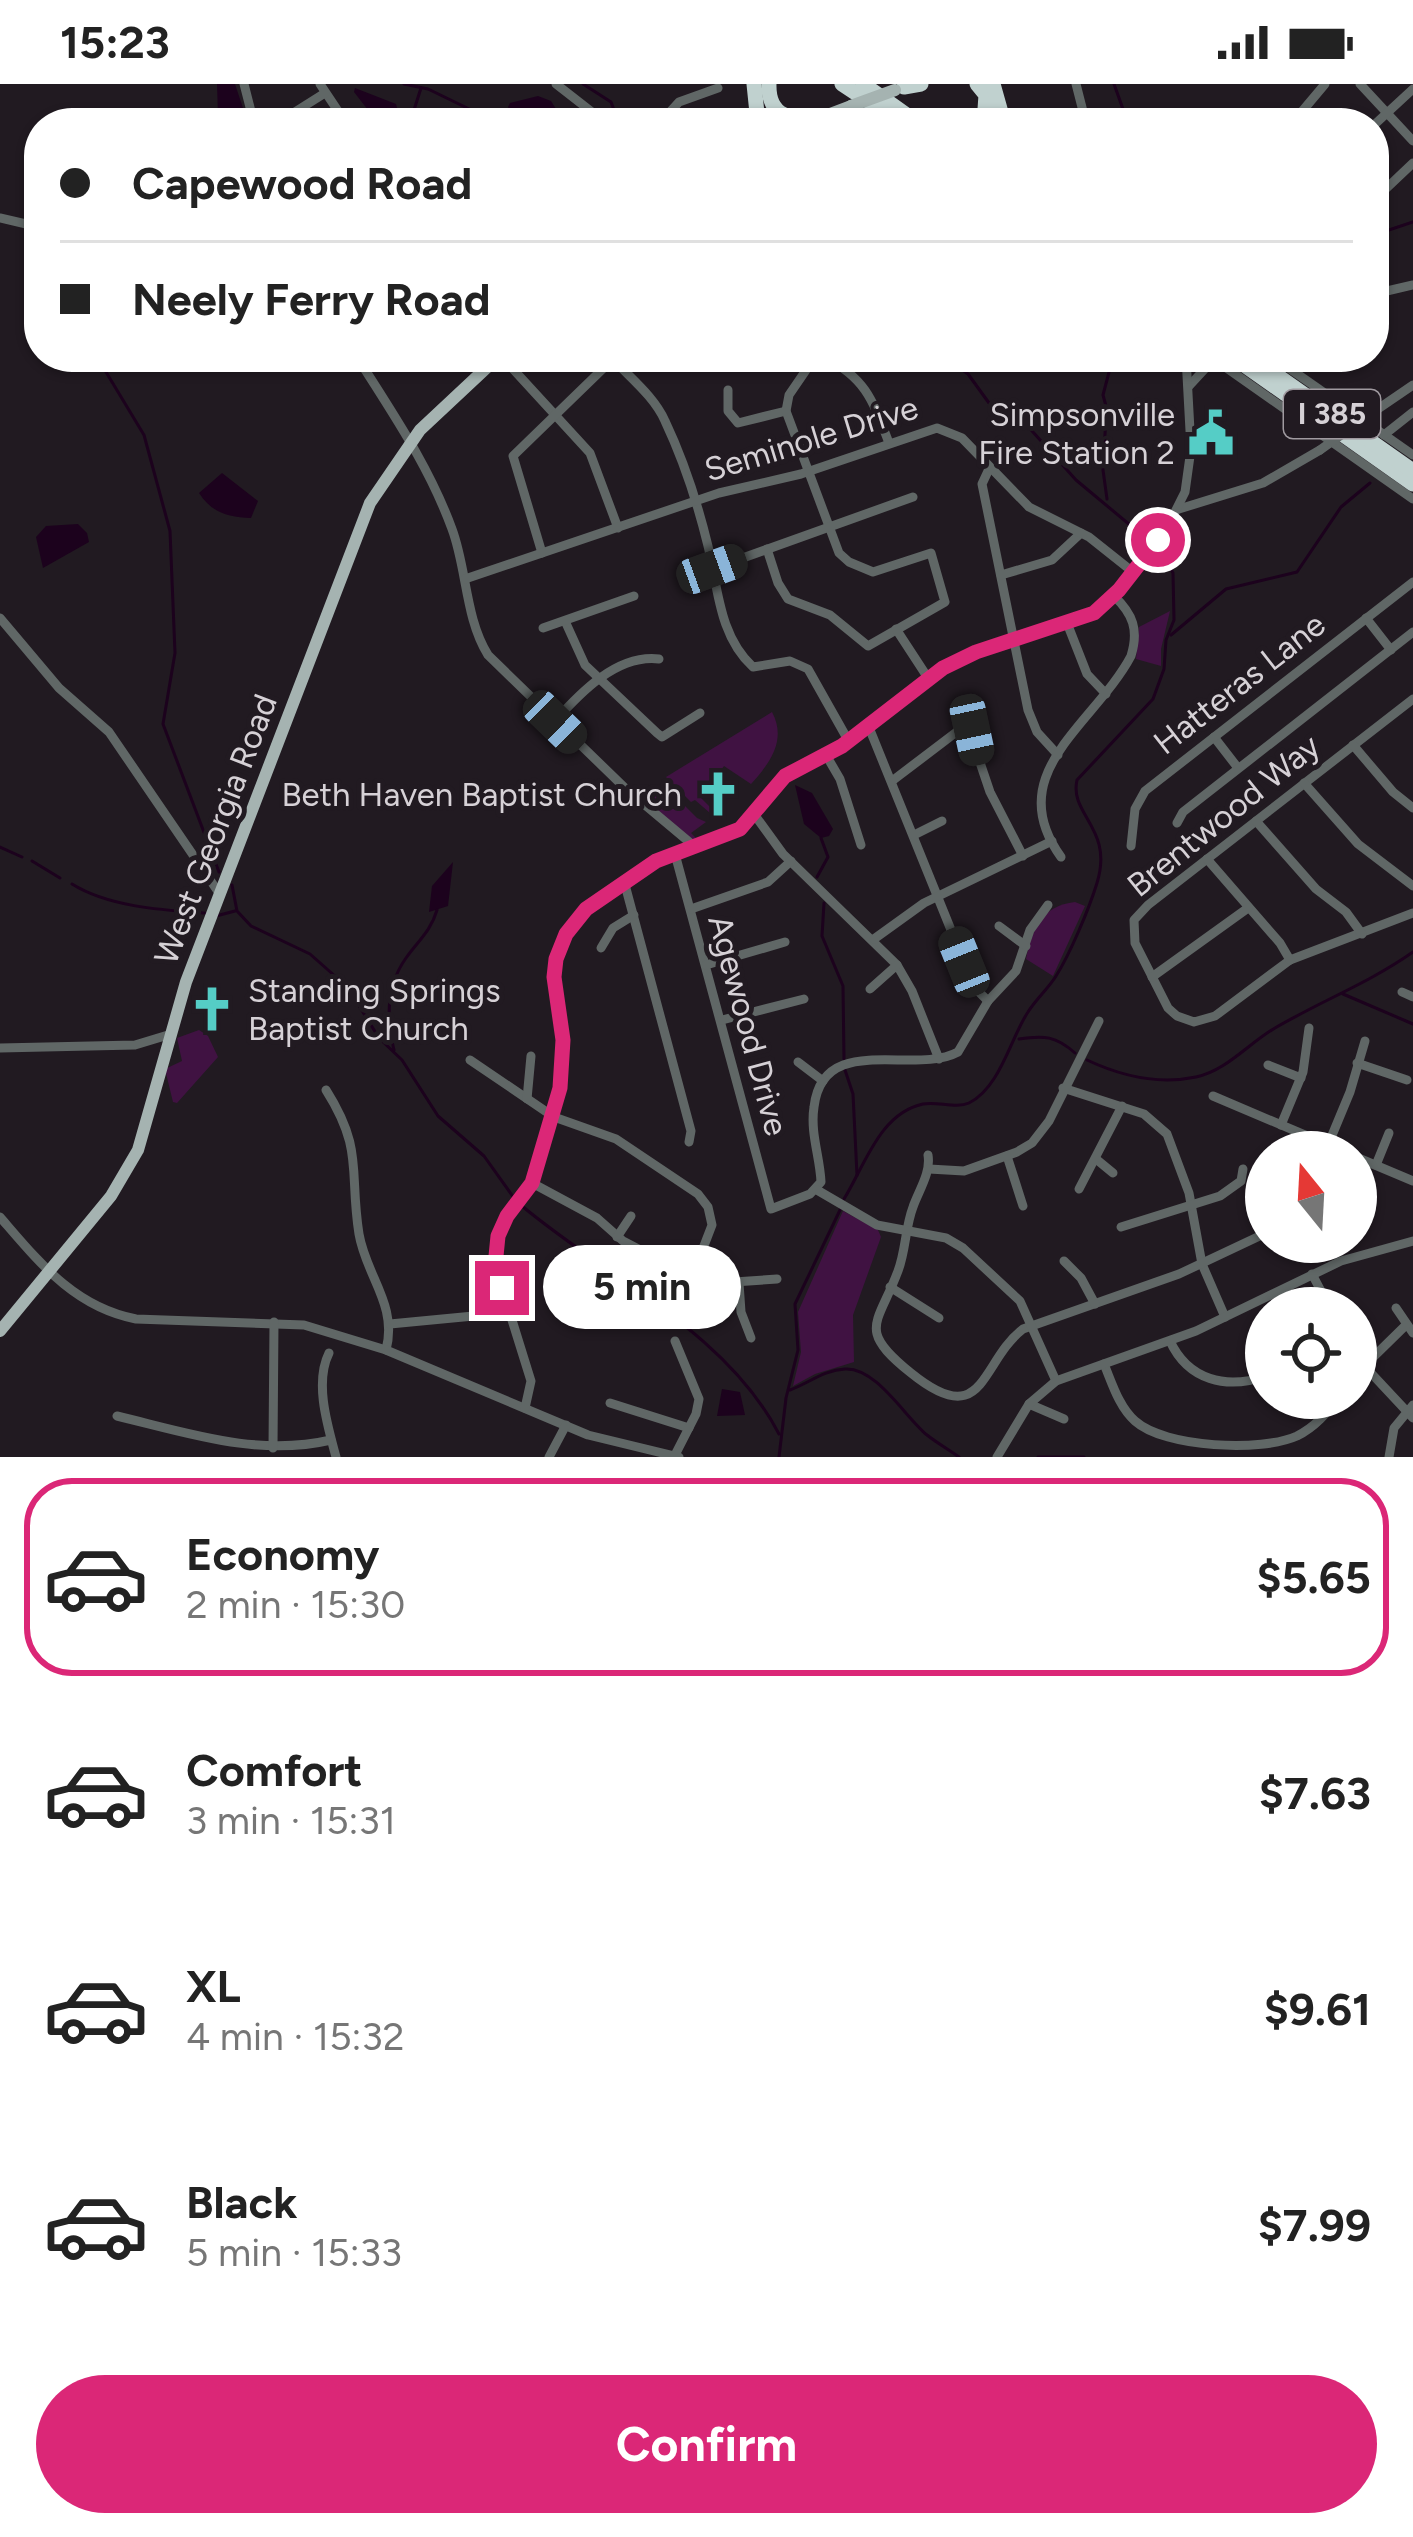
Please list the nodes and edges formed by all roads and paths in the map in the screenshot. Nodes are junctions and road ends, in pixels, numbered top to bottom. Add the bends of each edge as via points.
1 (556, 84) edge
2 (842, 84) edge
3 (863, 84) edge
4 (1325, 84) edge
5 (1360, 84) edge
6 (908, 86) edge
7 (322, 88) edge
8 (718, 88) dead end
9 (1413, 89) edge
10 (297, 108) edge
11 (587, 108) edge
12 (674, 108) edge
13 (846, 108) edge
14 (885, 108) edge
15 (891, 108) edge
16 (1305, 108) edge
17 (1382, 108) edge
18 (1389, 111) edge
19 (1389, 115) edge
20 (1413, 141) edge
21 (1413, 163) edge
22 (1389, 186) edge
23 (1411, 285) edge
24 (1413, 300) edge
25 (367, 372) edge
26 (484, 372) edge
27 (515, 372) edge
28 (598, 372) edge
29 (625, 372) edge
30 (807, 372) edge
31 (847, 372) edge
32 (1187, 372) edge
33 (1200, 372) edge
34 (1232, 372) edge
35 (1254, 372) edge
36 (1272, 372) edge
37 (1294, 372) edge
38 (1413, 385) edge
39 (1188, 387) junction
40 (728, 390) dead end
41 (786, 411) junction
42 (1413, 412) edge
43 (555, 413) junction
44 (1384, 435) junction
45 (412, 441) junction
46 (889, 442) junction
47 (1413, 455) edge
48 (989, 469) junction
49 (809, 471) junction
50 (1413, 471) edge
51 (1413, 484) edge
52 (913, 497) dead end
53 (1413, 499) edge
54 (694, 502) junction
55 (1179, 508) junction
56 (829, 527) junction
57 (618, 528) junction
58 (1081, 533) junction
59 (767, 549) junction
60 (542, 553) junction
61 (712, 569) junction
62 (1133, 572) junction
63 (1001, 575) junction
64 (687, 578) dead end
65 (465, 579) junction
66 (1413, 582) edge
67 (634, 596) dead end
68 (1114, 596) junction
69 (0, 618) edge
70 (1366, 618) junction
71 (565, 621) junction
72 (1067, 623) junction
73 (543, 628) dead end
74 (896, 629) junction
75 (1413, 632) edge
76 (1014, 639) junction
77 (1390, 650) junction
78 (659, 659) dead end
79 (928, 678) junction
80 (598, 679) junction
81 (1106, 694) junction
82 (1413, 699) edge
83 (700, 713) dead end
84 (555, 722) junction
85 (868, 725) junction
86 (1214, 737) junction
87 (848, 740) junction
88 (1353, 746) junction
89 (826, 755) junction
90 (1058, 755) junction
91 (1238, 768) junction
92 (892, 781) junction
93 (1304, 783) junction
94 (1413, 808) edge
95 (754, 814) junction
96 (942, 821) dead end
97 (1256, 821) junction
98 (1177, 823) dead end
99 (914, 835) junction
100 (1052, 841) junction
101 (861, 845) dead end
102 (694, 846) junction
103 (1131, 846) dead end
104 (675, 854) junction
105 (1023, 856) junction
106 (1061, 857) dead end
107 (1207, 859) junction
108 (791, 861) junction
109 (624, 881) junction
110 (1413, 886) edge
111 (219, 892) junction
112 (938, 897) junction
113 (1048, 905) dead end
114 (1248, 908) junction
115 (691, 909) junction
116 (1413, 913) edge
117 (634, 915) junction
118 (999, 926) dead end
119 (1362, 934) junction
120 (874, 939) junction
121 (784, 942) dead end
122 (1025, 946) junction
123 (601, 948) dead end
124 (1290, 960) junction
125 (706, 965) junction
126 (897, 965) junction
127 (1151, 977) junction
128 (870, 989) dead end
129 (804, 999) dead end
130 (988, 1001) junction
131 (722, 1020) junction
132 (1099, 1021) dead end
133 (1309, 1028) dead end
134 (168, 1035) junction
135 (1365, 1041) dead end
136 (0, 1048) edge
137 (531, 1056) dead end
138 (940, 1059) junction
139 (470, 1060) dead end
140 (798, 1062) dead end
141 (1357, 1063) junction
142 (1268, 1065) dead end
143 (1301, 1078) junction
144 (1407, 1080) dead end
145 (823, 1081) junction
146 (1063, 1088) junction
147 (326, 1090) dead end
148 (1213, 1096) dead end
149 (526, 1099) junction
150 (1122, 1106) junction
151 (554, 1118) junction
152 (1281, 1125) junction
153 (1295, 1131) edge
154 (1334, 1131) edge
155 (1389, 1132) dead end
156 (689, 1142) dead end
157 (928, 1155) dead end
158 (1007, 1156) junction
159 (1096, 1159) junction
160 (1377, 1162) edge
161 (1377, 1165) edge
162 (1243, 1168) dead end
163 (929, 1169) junction
164 (1113, 1173) dead end
165 (1413, 1181) edge
166 (532, 1183) junction
167 (1079, 1189) dead end
168 (818, 1190) junction
169 (1022, 1206) dead end
170 (1191, 1206) junction
171 (631, 1216) dead end
172 (0, 1217) edge
173 (1121, 1228) dead end
174 (906, 1233) junction
175 (617, 1237) junction
176 (1413, 1241) edge
177 (1245, 1243) edge
178 (1377, 1251) edge
179 (1064, 1261) dead end
180 (1337, 1263) edge
181 (1202, 1264) junction
182 (46, 1270) junction
183 (1312, 1274) junction
184 (692, 1277) junction
185 (778, 1279) dead end
186 (739, 1282) junction
187 (890, 1287) junction
188 (1319, 1287) edge
189 (1095, 1304) junction
190 (1396, 1308) dead end
191 (484, 1315) dead end
192 (1225, 1317) junction
193 (939, 1318) dead end
194 (274, 1322) junction
195 (390, 1324) junction
196 (1032, 1325) junction
197 (1409, 1329) edge
198 (0, 1331) edge
199 (751, 1337) dead end
200 (675, 1341) dead end
201 (1170, 1341) junction
202 (386, 1350) junction
203 (1377, 1352) edge
204 (329, 1353) dead end
205 (1104, 1364) junction
206 (1245, 1380) edge
207 (1057, 1381) junction
208 (1377, 1382) edge
209 (610, 1403) dead end
210 (1030, 1404) junction
211 (525, 1408) junction
212 (1410, 1411) edge
213 (117, 1416) dead end
214 (1064, 1419) dead end
215 (1323, 1419) edge
216 (566, 1425) junction
217 (689, 1428) junction
218 (331, 1440) junction
219 (273, 1448) junction
220 (677, 1456) edge
221 (336, 1457) edge
222 (549, 1457) edge
223 (997, 1457) edge
224 (1390, 1457) edge

1 - 11 street
2 - 14 highway
3 - 15 highway
4 - 16 street
5 - 17 street
6 - 13 main road, bridge
7 - 10 street
8 - 12 street
9 - 18 street
19 - 20 street
21 - 22 street
23 - 24 street
25 - 45 street
26 - 45 main road, West Georgia Road
27 - 43 street
28 - 43 street
29 - 54 street via 663,416
30 - 41 street
31 - 46 street via 875,405
32 - 39 street
33 - 39 street
34 - 53 street
35 - 51 highway, I 385
36 - 50 highway, I 385
37 - 44 street
38 - 55 street, bridge via 1263,483
39 - 55 street via 1191,464
40 - 41 street via 728,411 738,423
41 - 49 street
42 - 44 street
43 - 57 street via 594,458
43 - 60 street via 512,458
44 - 47 street
45 - 65 street via 438,491
45 - 111 main road, West Georgia Road via 358,529
46 - 48 street, Seminole Drive via 946,429
46 - 49 street, Seminole Drive
48 - 58 street, Seminole Drive via 1029,507
48 - 63 street via 982,484
49 - 54 street, Seminole Drive
49 - 56 street
52 - 56 street
54 - 57 street, Seminole Drive
54 - 61 street
55 - 62 street
56 - 59 street
56 - 74 street via 843,558 870,572 933,556 945,602
57 - 60 street, Seminole Drive
58 - 62 street, Seminole Drive
58 - 63 street via 1052,560
59 - 61 street
59 - 74 street via 788,599 835,619 867,646
60 - 65 street, Seminole Drive
61 - 64 street
61 - 87 street via 727,628 748,662 808,669
62 - 68 street
63 - 76 street
65 - 84 street via 483,648
66 - 70 street, Hatteras Lane
67 - 71 street
68 - 72 street
68 - 81 street via 1136,639
69 - 111 street via 109,732
70 - 77 street
70 - 86 street, Hatteras Lane
71 - 73 street
71 - 80 street
72 - 76 street
72 - 81 street via 1081,663
74 - 79 street
75 - 77 street
76 - 79 street
76 - 90 street via 1032,722
77 - 91 street
78 - 80 street
79 - 85 street
80 - 83 street via 662,737
80 - 84 street
81 - 90 street
82 - 88 street, Brentwood Way
84 - 102 street
85 - 87 street
85 - 92 street
86 - 91 street
86 - 103 street, Hatteras Lane via 1141,796
87 - 89 street
88 - 93 street, Brentwood Way
88 - 94 street
89 - 95 street via 785,776
89 - 101 street
90 - 100 street via 1039,795
91 - 98 street
92 - 99 street
92 - 105 street via 967,724
93 - 97 street, Brentwood Way
93 - 110 street via 1358,844
95 - 102 street via 734,832
95 - 108 street
96 - 99 street
97 - 107 street, Brentwood Way
97 - 119 street
99 - 112 street
100 - 105 street
100 - 106 street
102 - 104 street
104 - 109 street
104 - 115 street, Agewood Drive
105 - 112 street
107 - 114 street
107 - 127 street, Brentwood Way via 1135,920 1133,939
108 - 115 street via 768,882
108 - 120 street
109 - 117 street
109 - 151 street via 586,909 556,959 564,1050
111 - 134 main road, West Georgia Road
112 - 120 street
112 - 130 street
113 - 122 street
114 - 124 street
114 - 127 street
115 - 125 street, Agewood Drive
116 - 119 street, Brentwood Way
117 - 123 street
117 - 156 street
118 - 122 street
119 - 124 street, Brentwood Way
120 - 126 street
121 - 125 street
122 - 130 street via 1016,971
124 - 127 street, Brentwood Way via 1199,1022 1172,1012
125 - 131 street, Agewood Drive
126 - 128 street
126 - 138 street
129 - 131 street
130 - 138 street via 961,1048
131 - 168 street, Agewood Drive via 770,1209
132 - 146 street
133 - 143 street
134 - 136 street via 127,1046
134 - 182 main road, West Georgia Road via 128,1169
135 - 141 street
137 - 149 street
138 - 145 street via 861,1059
139 - 149 street
140 - 145 street
141 - 144 street
141 - 154 street
142 - 143 street
143 - 152 street
145 - 168 street via 813,1114
146 - 150 street
146 - 158 street via 1038,1137
147 - 195 street via 350,1132 359,1236
148 - 152 street
149 - 151 street
150 - 159 street
150 - 170 street via 1167,1134
151 - 166 street
151 - 184 street via 616,1139 704,1201 711,1233
152 - 153 street
155 - 160 street
157 - 163 street
158 - 163 street via 955,1173
158 - 169 street
159 - 164 street
159 - 167 street
161 - 165 street
162 - 170 street via 1230,1191
163 - 174 street
166 - 175 street
166 - 211 street via 496,1247 531,1381
168 - 174 street
170 - 173 street
170 - 181 street
171 - 175 street
172 - 182 street
174 - 187 street
174 - 196 street via 958,1244 1015,1295
175 - 184 street
176 - 178 street
177 - 181 street
179 - 189 street
180 - 183 street
181 - 189 street
181 - 192 street
182 - 194 street via 87,1303 119,1316
182 - 198 main road, West Georgia Road
183 - 188 street
183 - 192 street
184 - 186 street
185 - 186 street
186 - 199 street
187 - 193 street
187 - 196 street via 877,1316 880,1343 943,1394 983,1384 1009,1341
189 - 196 street
190 - 197 street
191 - 195 street
192 - 201 street
194 - 202 street
194 - 219 street
195 - 202 street
196 - 207 street
197 - 203 street
200 - 217 street via 698,1394
201 - 205 street
201 - 206 street via 1198,1375
202 - 211 street
204 - 218 street
205 - 207 street
205 - 215 street via 1129,1414 1162,1436 1260,1444 1313,1434
207 - 210 street
208 - 212 street
209 - 217 street
210 - 214 street
210 - 223 street
211 - 216 street
212 - 224 street via 1393,1432
213 - 219 street
216 - 220 street
216 - 222 street
217 - 220 street
218 - 219 street
218 - 221 street

